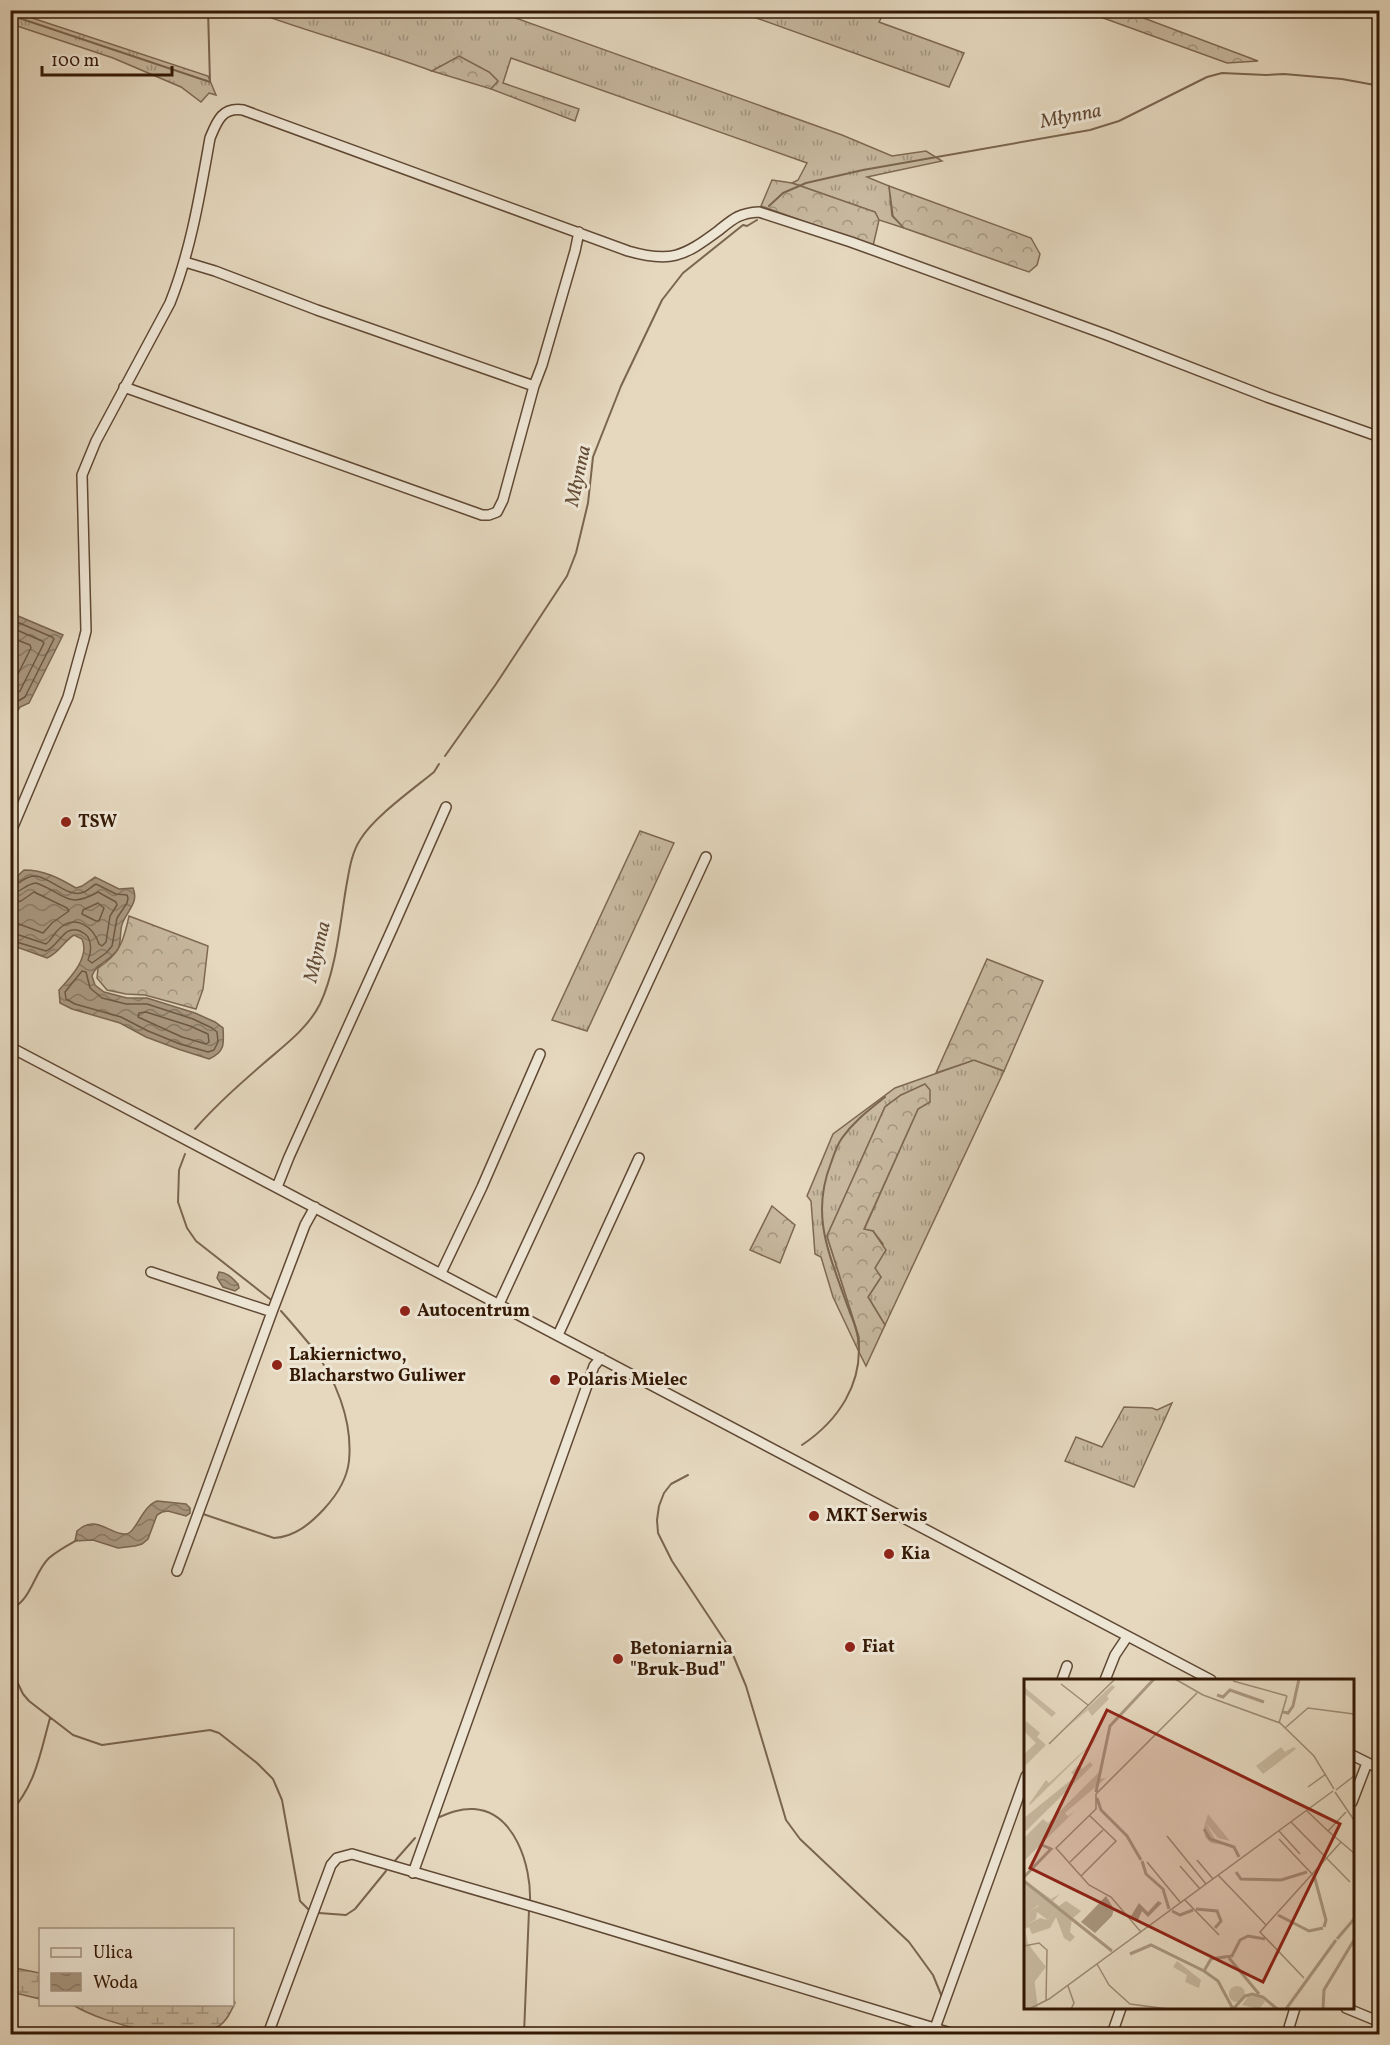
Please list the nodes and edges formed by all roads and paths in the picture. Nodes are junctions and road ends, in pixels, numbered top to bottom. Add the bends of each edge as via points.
1 (579, 232) junction
2 (185, 262) junction
3 (534, 386) junction
4 (124, 387) junction
5 (1380, 437) edge
6 (446, 807) dead end
7 (10, 834) edge
8 (706, 856) dead end
9 (10, 1047) edge
10 (540, 1054) dead end
11 (639, 1158) dead end
12 (277, 1187) junction
13 (315, 1207) junction
14 (152, 1272) dead end
15 (441, 1273) junction
16 (499, 1304) junction
17 (272, 1312) junction
18 (558, 1335) junction
19 (601, 1358) junction
20 (177, 1571) dead end
21 (1127, 1637) junction
22 (1067, 1666) dead end
23 (1062, 1679) edge
24 (1105, 1679) edge
25 (1208, 1679) edge
26 (1354, 1756) edge
27 (1367, 1763) junction
28 (1380, 1769) edge
29 (1024, 1782) edge
30 (1354, 1799) edge
31 (413, 1872) junction
32 (1120, 2009) edge
33 (1294, 2009) edge
34 (1351, 2009) edge
35 (1380, 2022) edge
36 (935, 2028) junction
37 (268, 2034) edge
38 (954, 2034) edge
39 (1112, 2034) edge
40 (1287, 2034) edge

1 - 2 street via 235,109 225,111 210,138
1 - 3 street
1 - 5 street via 652,258 672,256 688,251 734,218 759,212 1107,334
2 - 3 street
2 - 4 street via 170,303
3 - 4 street via 503,500 497,512 489,515
4 - 7 street via 82,475 86,631 76,676
6 - 12 street
8 - 16 street
9 - 12 street
10 - 15 street
11 - 18 street
12 - 13 street
13 - 15 street
13 - 17 street
14 - 17 street
15 - 16 street
16 - 18 street
17 - 20 street
18 - 19 street
19 - 21 street
19 - 31 street via 594,1366
21 - 24 street
21 - 25 street
22 - 23 street
26 - 27 street
27 - 28 street
27 - 30 street
29 - 36 street
31 - 36 street
31 - 37 street via 352,1854 337,1858 331,1865
32 - 39 street
33 - 40 street
34 - 35 street
36 - 38 street

